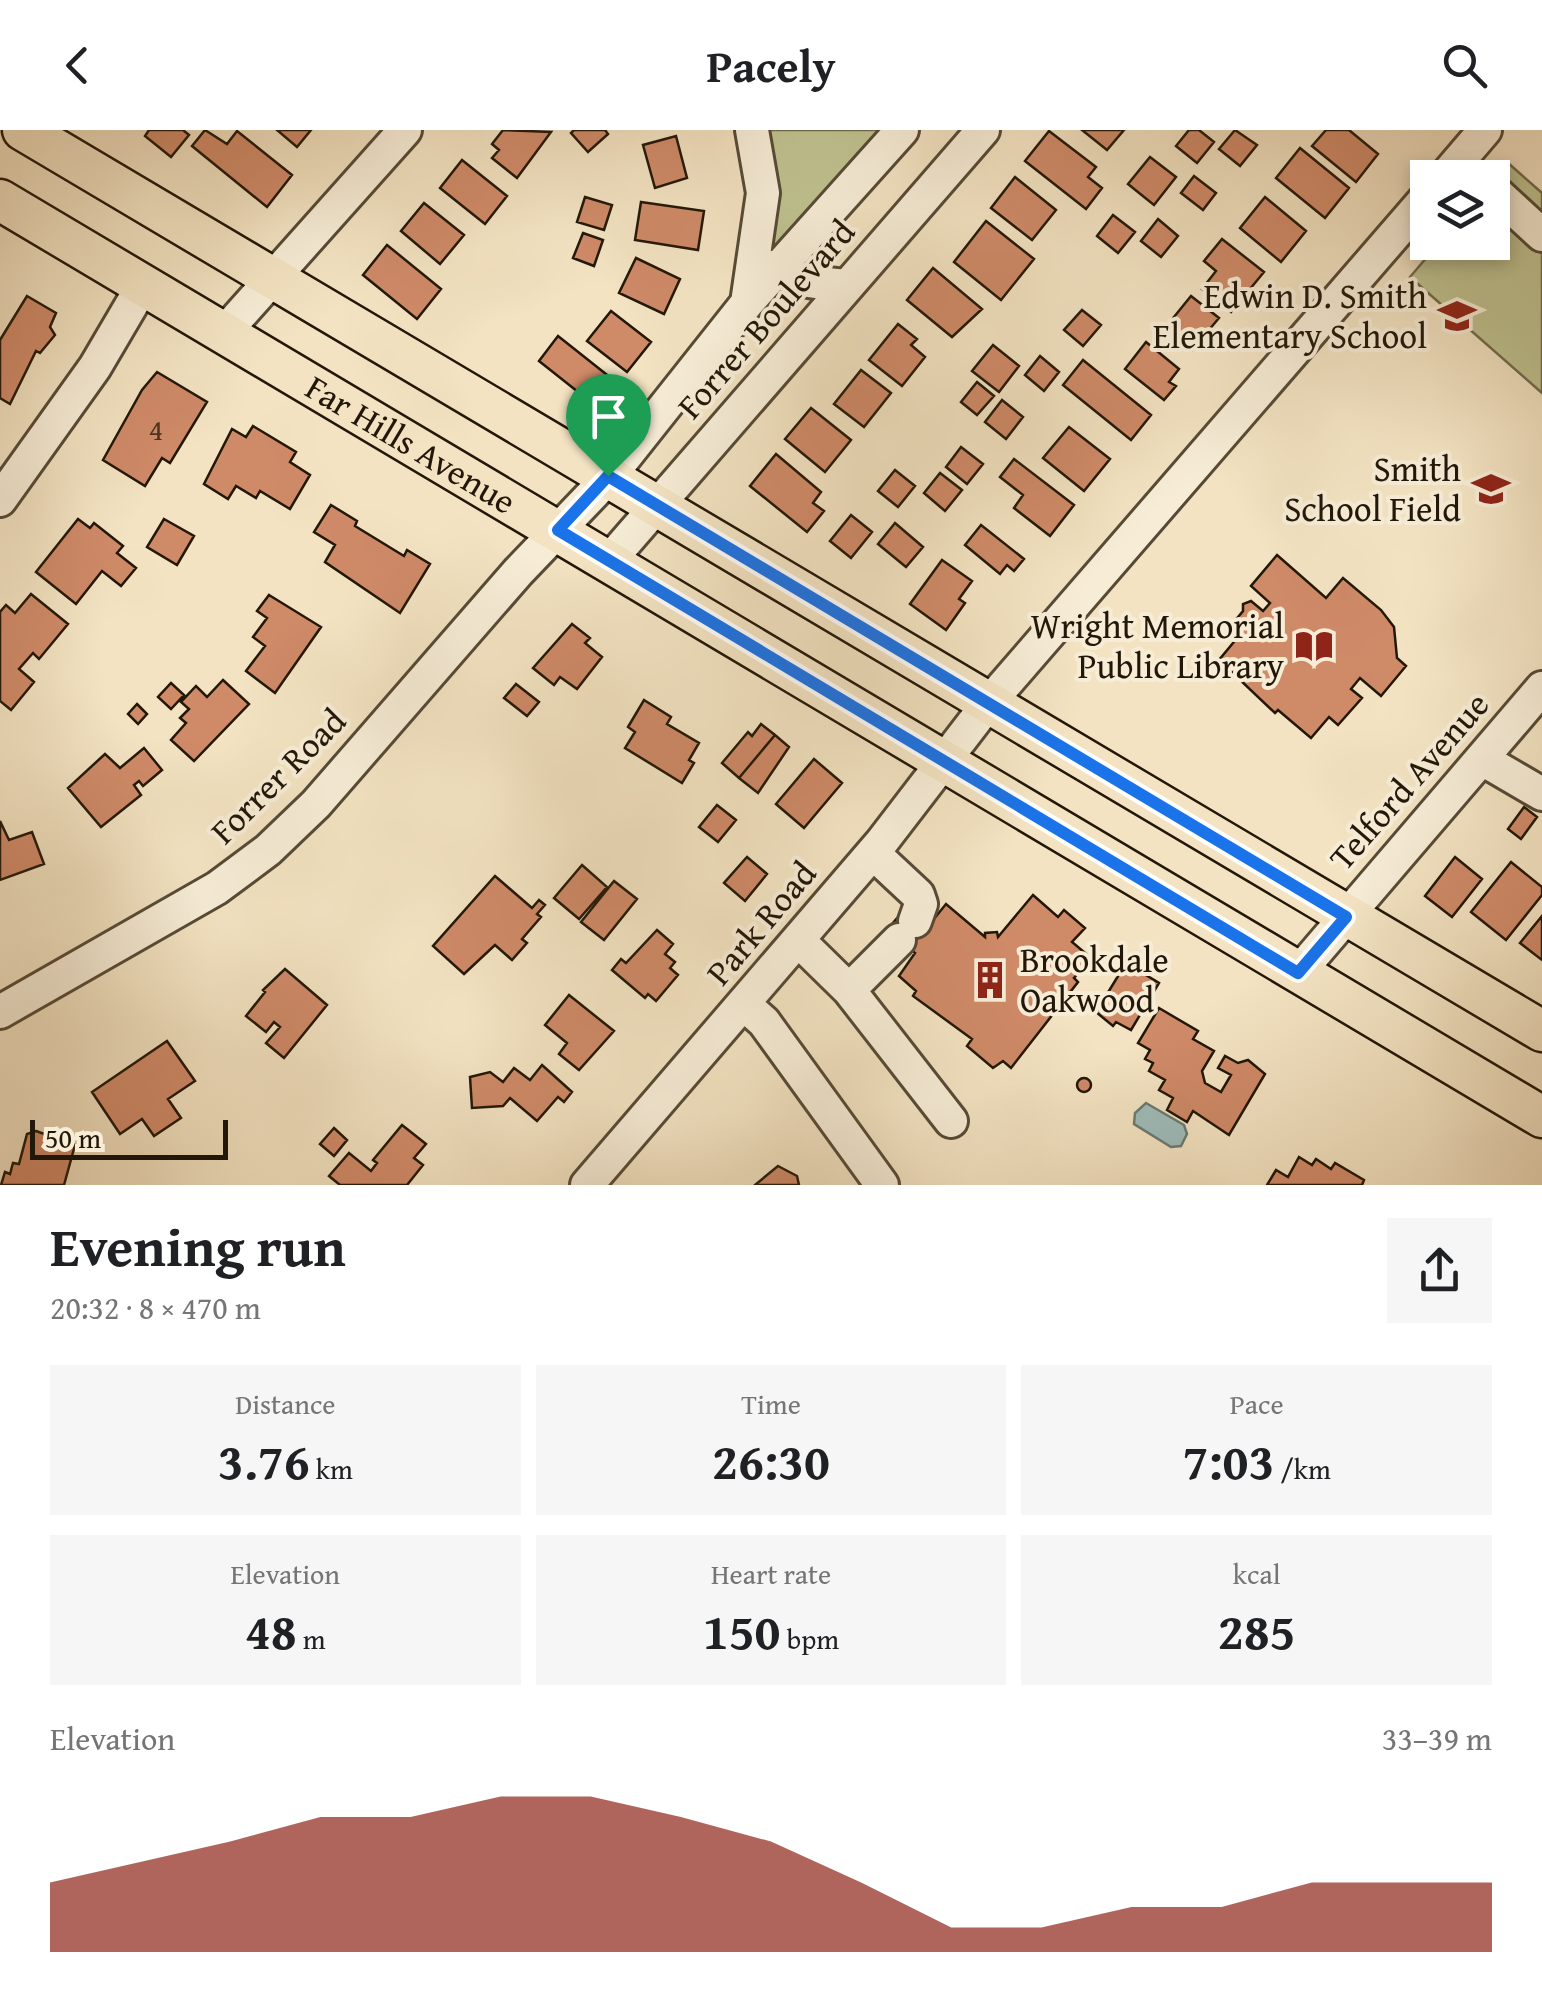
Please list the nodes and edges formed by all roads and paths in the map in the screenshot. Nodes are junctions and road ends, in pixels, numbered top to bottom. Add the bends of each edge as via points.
1 (23, 130) edge
2 (405, 130) edge
3 (752, 130) edge
4 (902, 130) edge
5 (983, 130) edge
6 (1485, 130) edge
7 (1467, 160) edge
8 (0, 200) edge
9 (1510, 205) edge
10 (1410, 217) edge
11 (1542, 234) edge
12 (764, 265) junction
13 (276, 277) junction
14 (848, 286) junction
15 (142, 287) junction
16 (223, 334) junction
17 (608, 476) junction
18 (0, 500) edge
19 (656, 506) junction
20 (558, 530) junction
21 (609, 562) junction
22 (1542, 688) edge
23 (987, 705) junction
24 (1482, 758) junction
25 (943, 762) junction
26 (1542, 794) edge
27 (872, 852) junction
28 (1346, 917) junction
29 (798, 940) junction
30 (1298, 973) junction
31 (849, 990) junction
32 (745, 1005) junction
33 (0, 1012) edge
34 (1542, 1032) edge
35 (1542, 1117) edge
36 (951, 1121) dead end
37 (587, 1185) edge
38 (882, 1185) edge

1 - 13 main road, Far Hills Avenue
2 - 13 street
3 - 12 street via 764,193
4 - 12 street, Forrer Boulevard
5 - 14 street, Forrer Boulevard
6 - 7 street
8 - 15 main road, Far Hills Avenue
9 - 11 street
10 - 23 street, Park Road
12 - 14 street
12 - 17 street, Forrer Boulevard via 746,303
13 - 16 street
13 - 17 main road, Far Hills Avenue
14 - 19 street, Forrer Boulevard
15 - 16 main road, Far Hills Avenue
15 - 18 street via 95,367
16 - 20 main road, Far Hills Avenue
17 - 19 main road, Far Hills Avenue
17 - 20 street, Forrer Boulevard
19 - 21 street, Forrer Boulevard
19 - 23 main road, Far Hills Avenue
20 - 21 main road, Far Hills Avenue
20 - 33 street, Forrer Road via 268,850 190,905
21 - 25 main road, Far Hills Avenue
22 - 24 street, Telford Avenue
23 - 25 street, Park Road
23 - 28 main road, Far Hills Avenue
24 - 26 street
24 - 28 street, Telford Avenue
25 - 27 street, Park Road
25 - 30 main road, Far Hills Avenue
27 - 29 street, Park Road
27 - 31 street via 921,904 907,930
28 - 30 street, Telford Avenue
28 - 34 main road, Far Hills Avenue
29 - 31 street
29 - 32 street, Park Road
30 - 35 main road, Far Hills Avenue
31 - 36 street
32 - 37 street, Park Road
32 - 38 street

